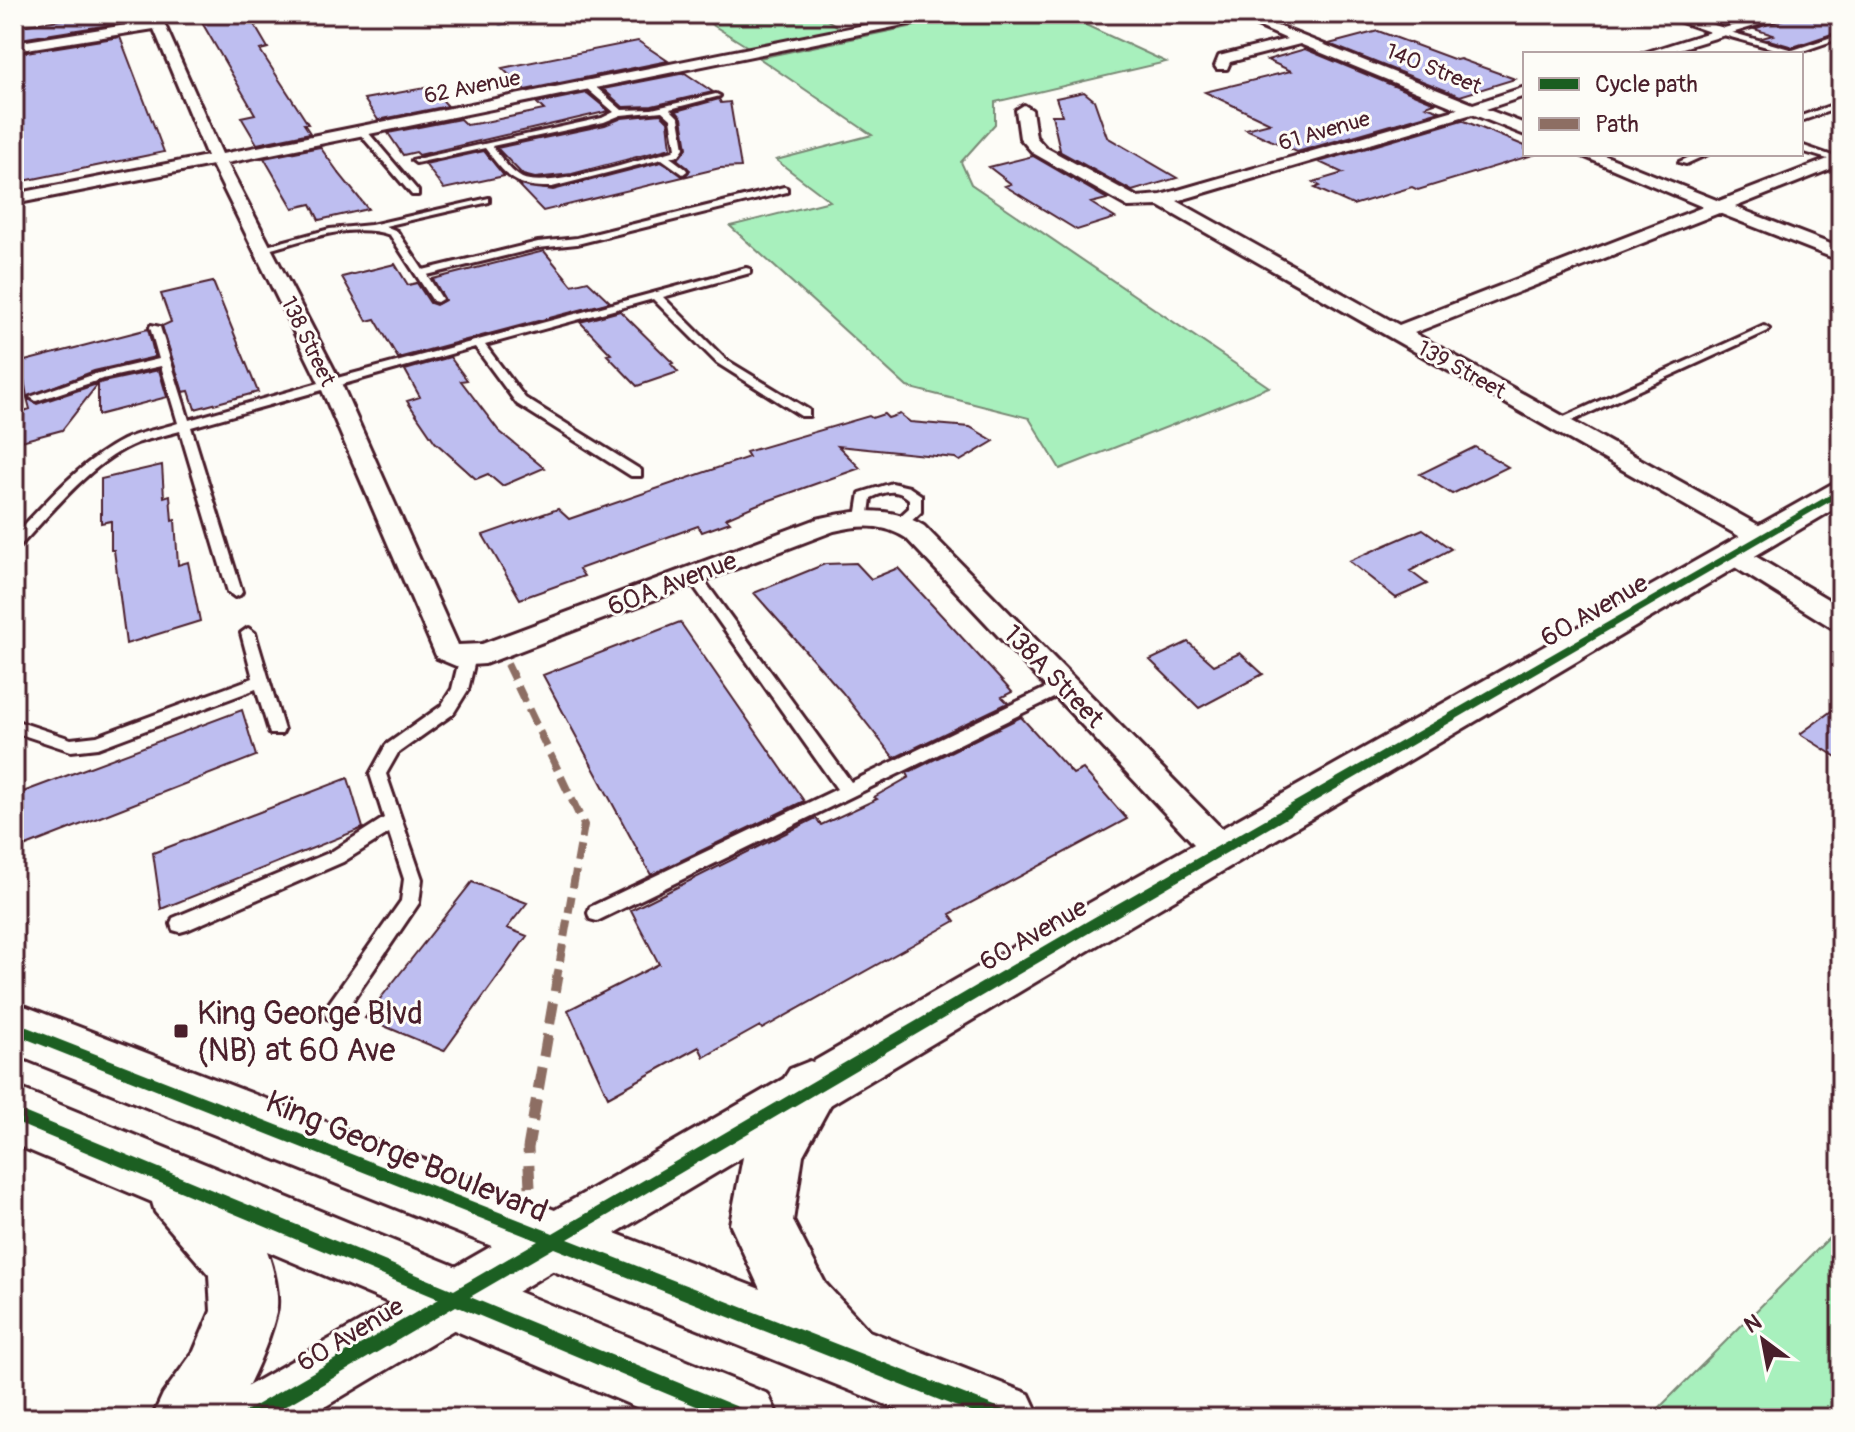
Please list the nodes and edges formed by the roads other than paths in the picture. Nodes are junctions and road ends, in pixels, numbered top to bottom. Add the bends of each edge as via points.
1 (938, 14) edge
2 (1236, 14) edge
3 (1664, 14) edge
4 (1788, 14) edge
5 (156, 19) edge
6 (1723, 32) junction
7 (1841, 36) edge
8 (1301, 40) junction
9 (14, 47) edge
10 (1655, 52) edge
11 (1787, 52) edge
12 (1793, 52) edge
13 (1222, 66) dead end
14 (588, 85) junction
15 (1523, 92) edge
16 (716, 96) dead end
17 (1841, 104) edge
18 (663, 108) junction
19 (1470, 108) junction
20 (1024, 110) dead end
21 (620, 113) junction
22 (1803, 118) edge
23 (1523, 129) edge
24 (363, 132) junction
25 (487, 145) junction
26 (1803, 149) edge
27 (1591, 156) edge
28 (1699, 156) edge
29 (666, 158) junction
30 (217, 159) junction
31 (416, 160) dead end
32 (1840, 160) edge
33 (1683, 162) dead end
34 (683, 171) dead end
35 (784, 190) dead end
36 (415, 193) dead end
37 (14, 199) edge
38 (486, 200) dead end
39 (1162, 200) junction
40 (1720, 207) junction
41 (373, 226) junction
42 (264, 248) junction
43 (1841, 255) edge
44 (746, 271) dead end
45 (420, 274) junction
46 (655, 295) junction
47 (437, 299) dead end
48 (155, 327) dead end
49 (1764, 329) dead end
50 (1397, 333) junction
51 (478, 343) junction
52 (166, 361) junction
53 (330, 383) junction
54 (36, 397) dead end
55 (805, 413) dead end
56 (1559, 422) junction
57 (185, 424) junction
58 (636, 473) dead end
59 (1841, 492) edge
60 (881, 519) joint
61 (14, 544) edge
62 (1748, 546) junction
63 (693, 575) junction
64 (235, 592) dead end
65 (1841, 620) edge
66 (248, 633) dead end
67 (468, 656) junction
68 (262, 681) junction
69 (1064, 686) junction
70 (14, 726) edge
71 (276, 730) dead end
72 (848, 791) junction
73 (392, 822) junction
74 (1221, 850) junction
75 (597, 913) dead end
76 (180, 924) dead end
77 (334, 1012) dead end
78 (14, 1028) edge
79 (810, 1089) junction
80 (14, 1115) edge
81 (170, 1183) junction
82 (552, 1241) junction
83 (455, 1297) junction
84 (851, 1360) junction
85 (187, 1418) edge
86 (250, 1418) edge
87 (744, 1418) edge
88 (1005, 1418) edge

1 - 14 street, 62 Avenue
2 - 8 street, 140 Street
3 - 6 street
4 - 6 street
5 - 9 street
5 - 30 street, 138 Street
6 - 10 street
6 - 11 lane
7 - 12 lane
8 - 13 street via 1224,59
8 - 19 street, 140 Street
14 - 21 lane
14 - 24 street, 62 Avenue
15 - 19 street, 61 Avenue
16 - 18 lane
17 - 22 lane
18 - 21 lane
18 - 29 lane via 675,118 680,148
19 - 23 street, 140 Street
19 - 39 street, 61 Avenue
20 - 39 street, 61 Avenue via 1028,138 1039,150 1134,203
21 - 25 lane
24 - 30 street, 62 Avenue
24 - 36 lane
25 - 29 lane via 514,179 534,185
25 - 31 lane
26 - 32 lane
27 - 40 street
28 - 33 lane
29 - 34 lane
30 - 37 street, 62 Avenue
30 - 42 street, 138 Street
32 - 40 street
35 - 45 lane
38 - 41 lane
39 - 50 street, 139 Street
40 - 43 street
40 - 50 street
41 - 42 lane
41 - 45 lane via 394,233
42 - 53 street, 138 Street
44 - 46 lane
45 - 47 lane
46 - 51 lane
46 - 55 lane via 721,361
48 - 52 lane
49 - 56 lane
50 - 56 street, 139 Street
51 - 53 lane
51 - 58 lane via 521,401
52 - 54 lane
52 - 57 lane
53 - 57 lane
53 - 67 street, 138 Street via 447,651
56 - 62 street, 139 Street
57 - 61 lane via 114,449
57 - 64 lane
59 - 62 street, 60 Avenue
60 - 63 street, 60A Avenue via 826,525
60 - 69 street, 138A Street via 915,532
62 - 65 street, 139 Street
62 - 74 street, 60 Avenue
63 - 67 street, 60A Avenue
63 - 72 lane
66 - 68 lane
67 - 73 lane via 460,690 447,710 392,749 378,774
68 - 70 lane via 98,742 71,745
68 - 71 lane
69 - 72 lane
69 - 74 street, 138A Street
72 - 75 lane
73 - 76 lane via 337,857
73 - 77 lane via 413,879 410,903
74 - 79 street, 60 Avenue
78 - 82 main road, King George Boulevard
79 - 82 street, 60 Avenue
79 - 84 main road via 775,1147 761,1224 802,1306
80 - 81 main road
81 - 83 main road
81 - 85 main road via 240,1263 244,1311 218,1375
82 - 83 street, 60 Avenue
82 - 84 main road, King George Boulevard
83 - 86 street, 60 Avenue
83 - 87 main road
84 - 88 main road, King George Boulevard

